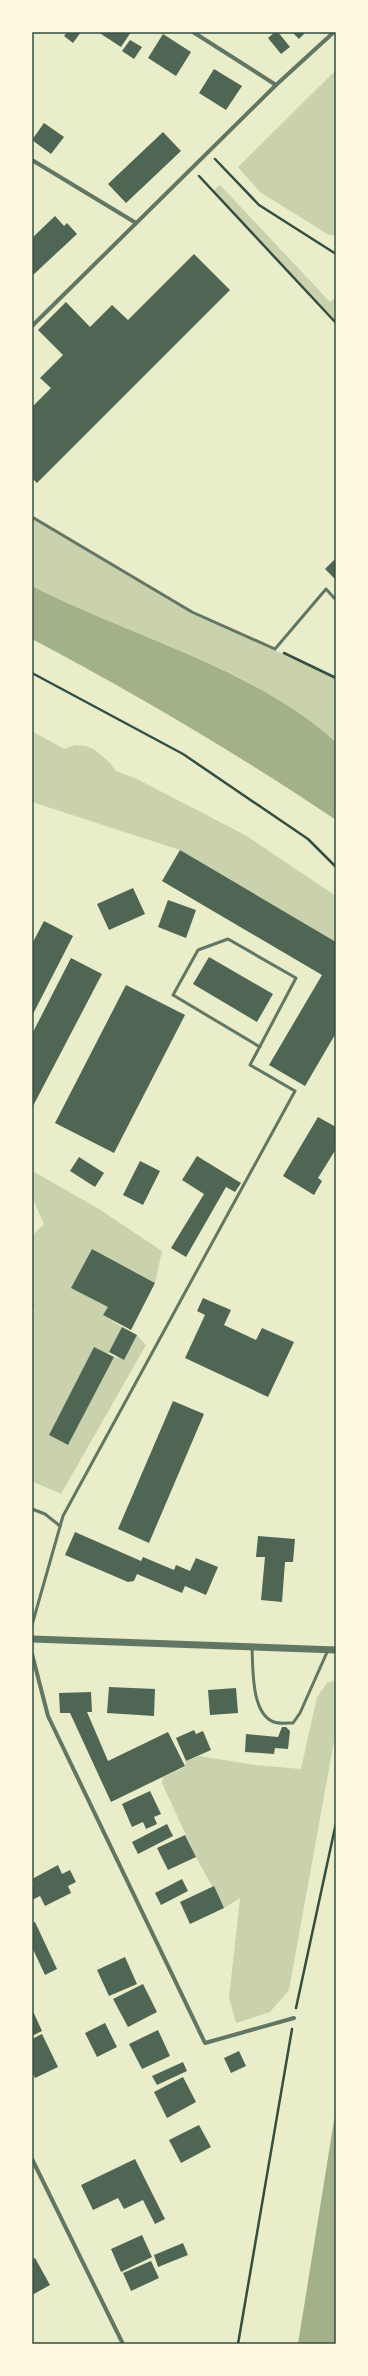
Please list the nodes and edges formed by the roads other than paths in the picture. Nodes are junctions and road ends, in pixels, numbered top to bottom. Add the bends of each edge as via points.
1 (193, 32) edge
2 (334, 32) edge
3 (276, 85) junction
4 (32, 160) edge
5 (136, 223) junction
6 (32, 326) edge
7 (32, 517) edge
8 (336, 600) edge
9 (260, 1047) junction
10 (32, 1509) edge
11 (60, 1526) junction
12 (32, 1625) edge
13 (32, 1639) edge
14 (252, 1645) junction
15 (332, 1649) edge
16 (32, 1654) edge
17 (294, 2018) road end
18 (32, 2159) edge
19 (123, 2344) edge

1 - 3 street
2 - 3 street
3 - 5 street
4 - 5 street
5 - 6 street
7 - 8 lane via 192,612 275,649 326,589
9 - 9 lane via 296,978 228,939 198,950 173,996
9 - 11 lane via 250,1065 295,1091 63,1516
10 - 11 lane via 45,1514
11 - 12 lane
13 - 14 street
14 - 15 street
14 - 15 lane via 258,1706 264,1716 274,1722 293,1723
16 - 17 street via 48,1716 205,2043
18 - 19 street

